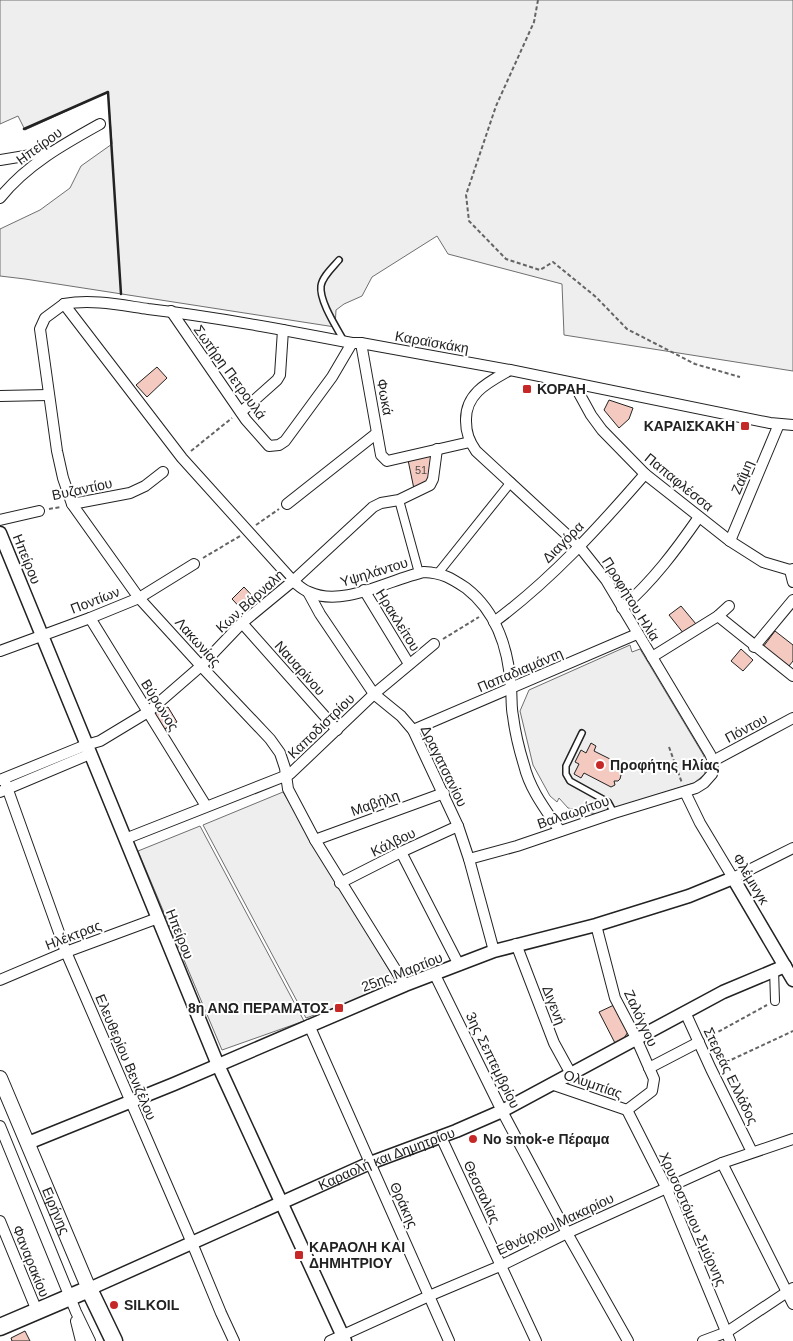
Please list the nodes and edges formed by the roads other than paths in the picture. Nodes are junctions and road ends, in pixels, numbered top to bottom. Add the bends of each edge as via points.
1 (100, 124) dead end
2 (50, 152) junction
3 (0, 160) edge
4 (0, 198) edge
5 (339, 260) dead end
6 (64, 304) junction
7 (171, 312) junction
8 (283, 330) junction
9 (352, 342) junction
10 (510, 370) junction
11 (574, 384) junction
12 (48, 395) junction
13 (0, 396) edge
14 (241, 412) junction
15 (779, 424) junction
16 (793, 425) edge
17 (377, 433) junction
18 (470, 442) junction
19 (437, 449) junction
20 (164, 472) dead end
21 (645, 474) junction
22 (511, 482) junction
23 (399, 500) junction
24 (72, 504) junction
25 (287, 504) dead end
26 (39, 511) road end
27 (699, 517) junction
28 (0, 520) edge
29 (0, 533) edge
30 (730, 541) junction
31 (579, 546) junction
32 (194, 564) dead end
33 (791, 569) edge
34 (439, 572) junction
35 (419, 573) junction
36 (293, 581) junction
37 (793, 582) edge
38 (364, 590) junction
39 (308, 592) junction
40 (139, 598) junction
41 (793, 600) edge
42 (729, 606) dead end
43 (622, 608) junction
44 (718, 616) junction
45 (90, 618) junction
46 (494, 622) junction
47 (242, 623) junction
48 (637, 634) junction
49 (41, 635) junction
50 (434, 644) road end
51 (754, 647) junction
52 (0, 651) edge
53 (652, 657) junction
54 (409, 664) junction
55 (201, 666) junction
56 (793, 676) edge
57 (511, 689) junction
58 (374, 694) junction
59 (148, 712) junction
60 (793, 718) edge
61 (337, 730) junction
62 (413, 730) junction
63 (582, 733) dead end
64 (88, 750) junction
65 (713, 761) junction
66 (286, 776) junction
67 (3, 785) edge
68 (685, 792) junction
69 (444, 794) junction
70 (206, 806) junction
71 (614, 812) junction
72 (458, 826) junction
73 (560, 831) junction
74 (125, 838) junction
75 (315, 840) junction
76 (793, 848) edge
77 (401, 852) junction
78 (469, 859) junction
79 (733, 878) junction
80 (340, 883) junction
81 (158, 918) junction
82 (596, 925) junction
83 (516, 944) junction
84 (494, 951) junction
85 (66, 952) junction
86 (459, 965) junction
87 (784, 966) edge
88 (435, 975) junction
89 (0, 980) edge
90 (793, 980) edge
91 (405, 985) junction
92 (775, 1001) road end
93 (685, 1012) junction
94 (309, 1025) junction
95 (636, 1038) junction
96 (699, 1042) junction
97 (218, 1065) junction
98 (649, 1068) junction
99 (571, 1074) junction
100 (0, 1078) edge
101 (551, 1084) junction
102 (129, 1101) junction
103 (502, 1110) junction
104 (627, 1110) junction
105 (0, 1126) edge
106 (441, 1137) junction
107 (793, 1139) edge
108 (28, 1144) junction
109 (752, 1152) junction
110 (370, 1163) junction
111 (722, 1163) junction
112 (666, 1187) junction
113 (283, 1202) junction
114 (0, 1221) edge
115 (567, 1233) junction
116 (192, 1243) junction
117 (500, 1266) junction
118 (89, 1289) junction
119 (790, 1290) edge
120 (429, 1296) junction
121 (70, 1297) junction
122 (793, 1304) edge
123 (37, 1311) junction
124 (76, 1312) junction
125 (0, 1328) edge
126 (728, 1336) edge
127 (344, 1338) edge
128 (81, 1341) edge
129 (90, 1341) edge
130 (114, 1341) edge
131 (234, 1341) edge
132 (330, 1341) edge
133 (449, 1341) edge
134 (536, 1341) edge
135 (628, 1341) edge
136 (703, 1341) edge

1 - 2 street, Ηπείρου
2 - 3 street
2 - 4 street, Ηπείρου
5 - 9 lane via 320,286 326,306
6 - 7 street, Καραϊσκάκη via 96,302
6 - 12 street, Λακωνίας via 45,318 40,330
6 - 36 street, Υψηλάντου via 182,458
7 - 8 street, Καραϊσκάκη
7 - 14 street, Σωτήρη Πετρουλά
8 - 9 street, Καραϊσκάκη
8 - 14 street via 280,375
9 - 10 street, Καραϊσκάκη
9 - 14 street, Σωτήρη Πετρουλά via 332,377 279,445 269,446
9 - 17 street, Φωκά
10 - 11 street, Καραϊσκάκη
10 - 18 street via 474,394 467,406 466,430
11 - 15 street, Καραϊσκάκη
11 - 21 street, Παπαφλέσσα via 602,430
12 - 13 street
12 - 24 street, Λακωνίας via 63,478
15 - 16 street, Καραϊσκάκη
15 - 30 street, Ζαΐμη
17 - 19 street, Φωκά via 381,456 387,461
17 - 25 street
18 - 19 street
18 - 22 street, Προφήτου Ηλία
19 - 23 street, Κων.Βάρναλη via 430,485
20 - 24 street, Βυζαντίου via 130,493
21 - 27 street, Παπαφλέσσα
21 - 31 street, Διαγόρα
22 - 31 street, Προφήτου Ηλία
22 - 34 street
23 - 35 street
23 - 36 street, Κων.Βάρναλη via 381,502 373,507
24 - 40 street, Λακωνίας
26 - 28 street, Βυζαντίου
27 - 30 street, Παπαφλέσσα
27 - 43 street via 654,578
29 - 49 street, Ηπείρου
30 - 33 street, Παπαφλέσσα via 763,562
31 - 43 street, Προφήτου Ηλία via 606,580
31 - 46 street, Διαγόρα via 518,604
32 - 40 street, Ποντίων
33 - 37 street
34 - 35 street, Υψηλάντου
34 - 46 street via 476,596
35 - 38 street, Υψηλάντου
36 - 39 street, Υψηλάντου
36 - 47 street, Κων.Βάρναλη
38 - 39 street, Υψηλάντου via 336,597
38 - 54 street, Ηρακλείτου
39 - 58 street, Δραγατσανίου
40 - 45 street, Ποντίων
40 - 55 street, Λακωνίας
41 - 51 street
42 - 44 street
43 - 48 street, Προφήτου Ηλία
44 - 51 street
44 - 53 street
45 - 49 street, Ποντίων
45 - 59 street, Βύρωνος
46 - 57 street via 506,654
47 - 55 street, Κων.Βάρναλη
47 - 61 street, Ναυαρίνου
48 - 53 street, Προφήτου Ηλία
48 - 57 street, Παπαδιαμάντη
49 - 52 street, Ποντίων
49 - 64 street, Ηπείρου
50 - 54 street, Καποδιστρίου
51 - 56 street
53 - 65 street, Προφήτου Ηλία
54 - 58 street, Καποδιστρίου
55 - 59 street, Κων.Βάρναλη
55 - 66 street, Λακωνίας via 270,739 280,753
57 - 62 street, Παπαδιαμάντη
57 - 73 street via 512,715 528,779
58 - 61 street, Καποδιστρίου
58 - 62 street, Δραγατσανίου
59 - 64 street, Κων.Βάρναλη
59 - 70 street, Βύρωνος
60 - 65 street, Πόντου
61 - 66 street, Καποδιστρίου
62 - 69 street, Δραγατσανίου
63 - 71 lane via 566,766 566,774 570,781 608,802
64 - 67 street, Κων.Βάρναλη
64 - 74 street, Ηπείρου
65 - 68 street via 712,774 708,779 699,787
66 - 70 street, Καποδιστρίου
66 - 75 street, Λακωνίας via 288,790
67 - 85 street, Ελευθερίου Βενιζέλου
68 - 71 street, Βαλαωρίτου
68 - 79 street, Φλέμινγκ
69 - 72 street, Δραγατσανίου
69 - 75 street, Μαβήλη
70 - 74 street, Καποδιστρίου
71 - 73 street, Βαλαωρίτου
72 - 77 street, Κάλβου
72 - 78 street, Δραγατσανίου
73 - 78 street, Βαλαωρίτου
74 - 81 street, Ηπείρου
75 - 80 street, Λακωνίας
76 - 79 street, 25ης Μαρτίου
77 - 80 street, Κάλβου
77 - 86 street
78 - 84 street, Δραγατσανίου
79 - 82 street, 25ης Μαρτίου via 689,896
79 - 87 street, Φλέμινγκ
80 - 91 street, Λακωνίας
81 - 85 street, Ηλέκτρας
81 - 97 street, Ηπείρου
82 - 83 street, 25ης Μαρτίου
82 - 95 street, Ζαλόγγου via 615,998
83 - 84 street, 25ης Μαρτίου
83 - 99 street, Διγενή via 554,1043
84 - 86 street, 25ης Μαρτίου
85 - 89 street, Ηλέκτρας
85 - 102 street, Ελευθερίου Βενιζέλου
86 - 88 street, 25ης Μαρτίου
87 - 90 street, Φλέμινγκ
87 - 92 street
87 - 93 street, Καραολή και Δημητρίου
88 - 91 street, 25ης Μαρτίου
88 - 103 street, 3ης Σεπτεμβρίου
91 - 94 street, 25ης Μαρτίου
93 - 95 street, Καραολή και Δημητρίου
93 - 96 street, Στερεάς Ελλάδος
94 - 97 street, 25ης Μαρτίου
94 - 110 street, Θράκης
95 - 98 street, Ζαλόγγου
95 - 99 street, Καραολή και Δημητρίου
96 - 98 street
96 - 109 street, Στερεάς Ελλάδος
97 - 102 street, 25ης Μαρτίου
97 - 113 street, Ηπείρου
98 - 104 street, Ζαλόγγου via 654,1079 652,1091
99 - 101 street, Καραολή και Δημητρίου
100 - 108 main road, Ειρήνης
101 - 103 street, Καραολή και Δημητρίου
101 - 104 street, Ολυμπίας
102 - 108 street, 25ης Μαρτίου
102 - 116 street, Ελευθερίου Βενιζέλου
103 - 106 street, Καραολή και Δημητρίου
103 - 115 street, 3ης Σεπτεμβρίου
104 - 112 street, Χρυσοστόμου Σμύρνης
105 - 121 street
106 - 110 street, Καραολή και Δημητρίου
106 - 117 street, Θεσσαλίας
107 - 109 street, Εθνάρχου Μακαρίου
108 - 118 main road, Ειρήνης
109 - 111 street, Εθνάρχου Μακαρίου
110 - 113 street, Καραολή και Δημητρίου
110 - 120 street, Θράκης
111 - 112 street, Εθνάρχου Μακαρίου
111 - 119 street
112 - 115 street, Εθνάρχου Μακαρίου
112 - 126 street, Χρυσοστόμου Σμύρνης
113 - 116 street, Καραολή και Δημητρίου
113 - 127 street, Ηπείρου
114 - 123 street, Φαναρακίου
115 - 117 street, Εθνάρχου Μακαρίου
115 - 135 street, 3ης Σεπτεμβρίου
116 - 118 street, Καραολή και Δημητρίου
116 - 131 street, Ελευθερίου Βενιζέλου
117 - 120 street, Εθνάρχου Μακαρίου
117 - 134 street, Θεσσαλίας
118 - 121 main road, Καραολή και Δημητρίου
118 - 130 main road, Ειρήνης
119 - 122 street
119 - 126 street
120 - 127 street, Εθνάρχου Μακαρίου
120 - 133 street, Θράκης
121 - 123 main road, Καραολή και Δημητρίου
121 - 124 street
123 - 125 main road, Καραολή και Δημητρίου
124 - 128 street
124 - 129 street
126 - 136 street
127 - 132 street, Εθνάρχου Μακαρίου

